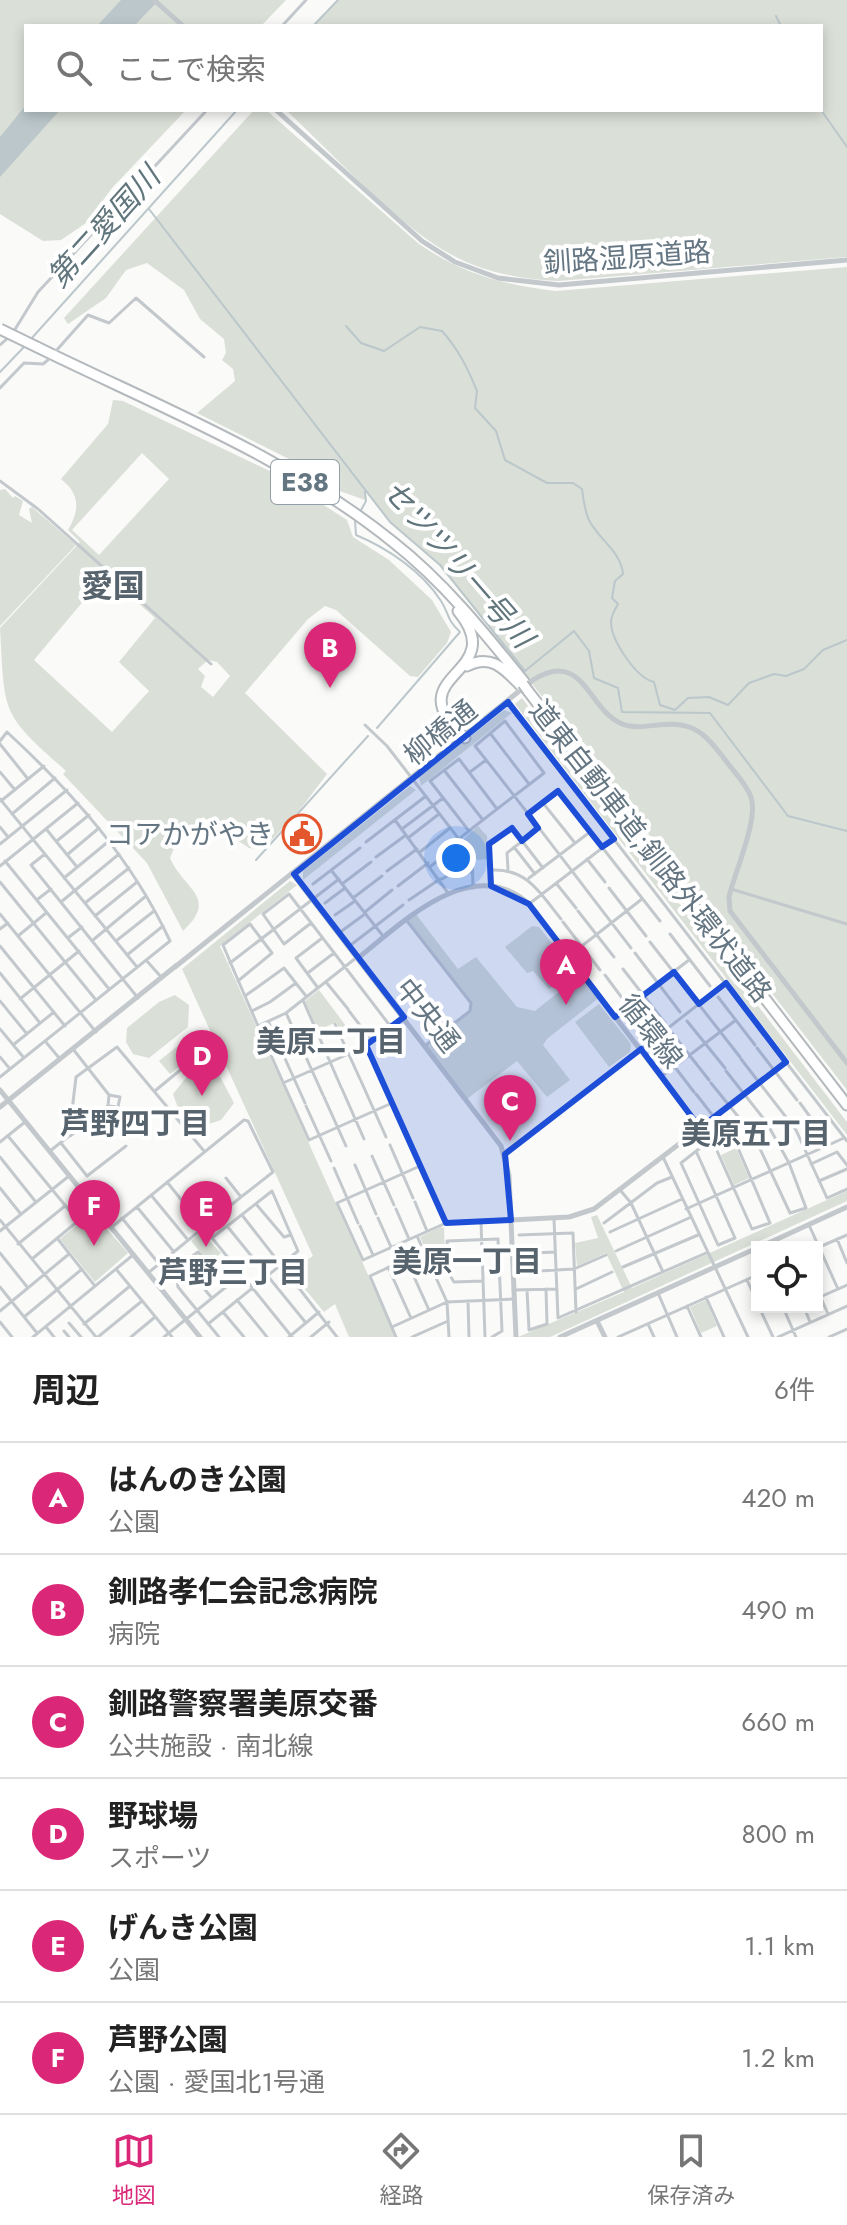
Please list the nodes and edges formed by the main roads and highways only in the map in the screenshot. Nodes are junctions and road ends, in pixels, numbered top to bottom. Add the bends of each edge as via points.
1 (0, 330) edge
2 (36, 348) junction
3 (439, 587) junction
4 (526, 688) junction
5 (847, 1101) edge

1 - 2 highway, 道東自動車道;釧路外環状道路 / E38, bridge
2 - 3 highway, 道東自動車道;釧路外環状道路 / E38 via 314,490 383,538
2 - 4 highway, 道東自動車道;釧路外環状道路 / E38 via 289,472 355,514 441,585
3 - 4 highway, 道東自動車道;釧路外環状道路 / E38
3 - 4 highway via 473,634 473,654 449,677 441,694 443,710 464,736 444,704 451,679 472,663 489,661
4 - 5 highway, 道東自動車道;釧路外環状道路 / E38
4 - 5 highway, 道東自動車道;釧路外環状道路 / E38

